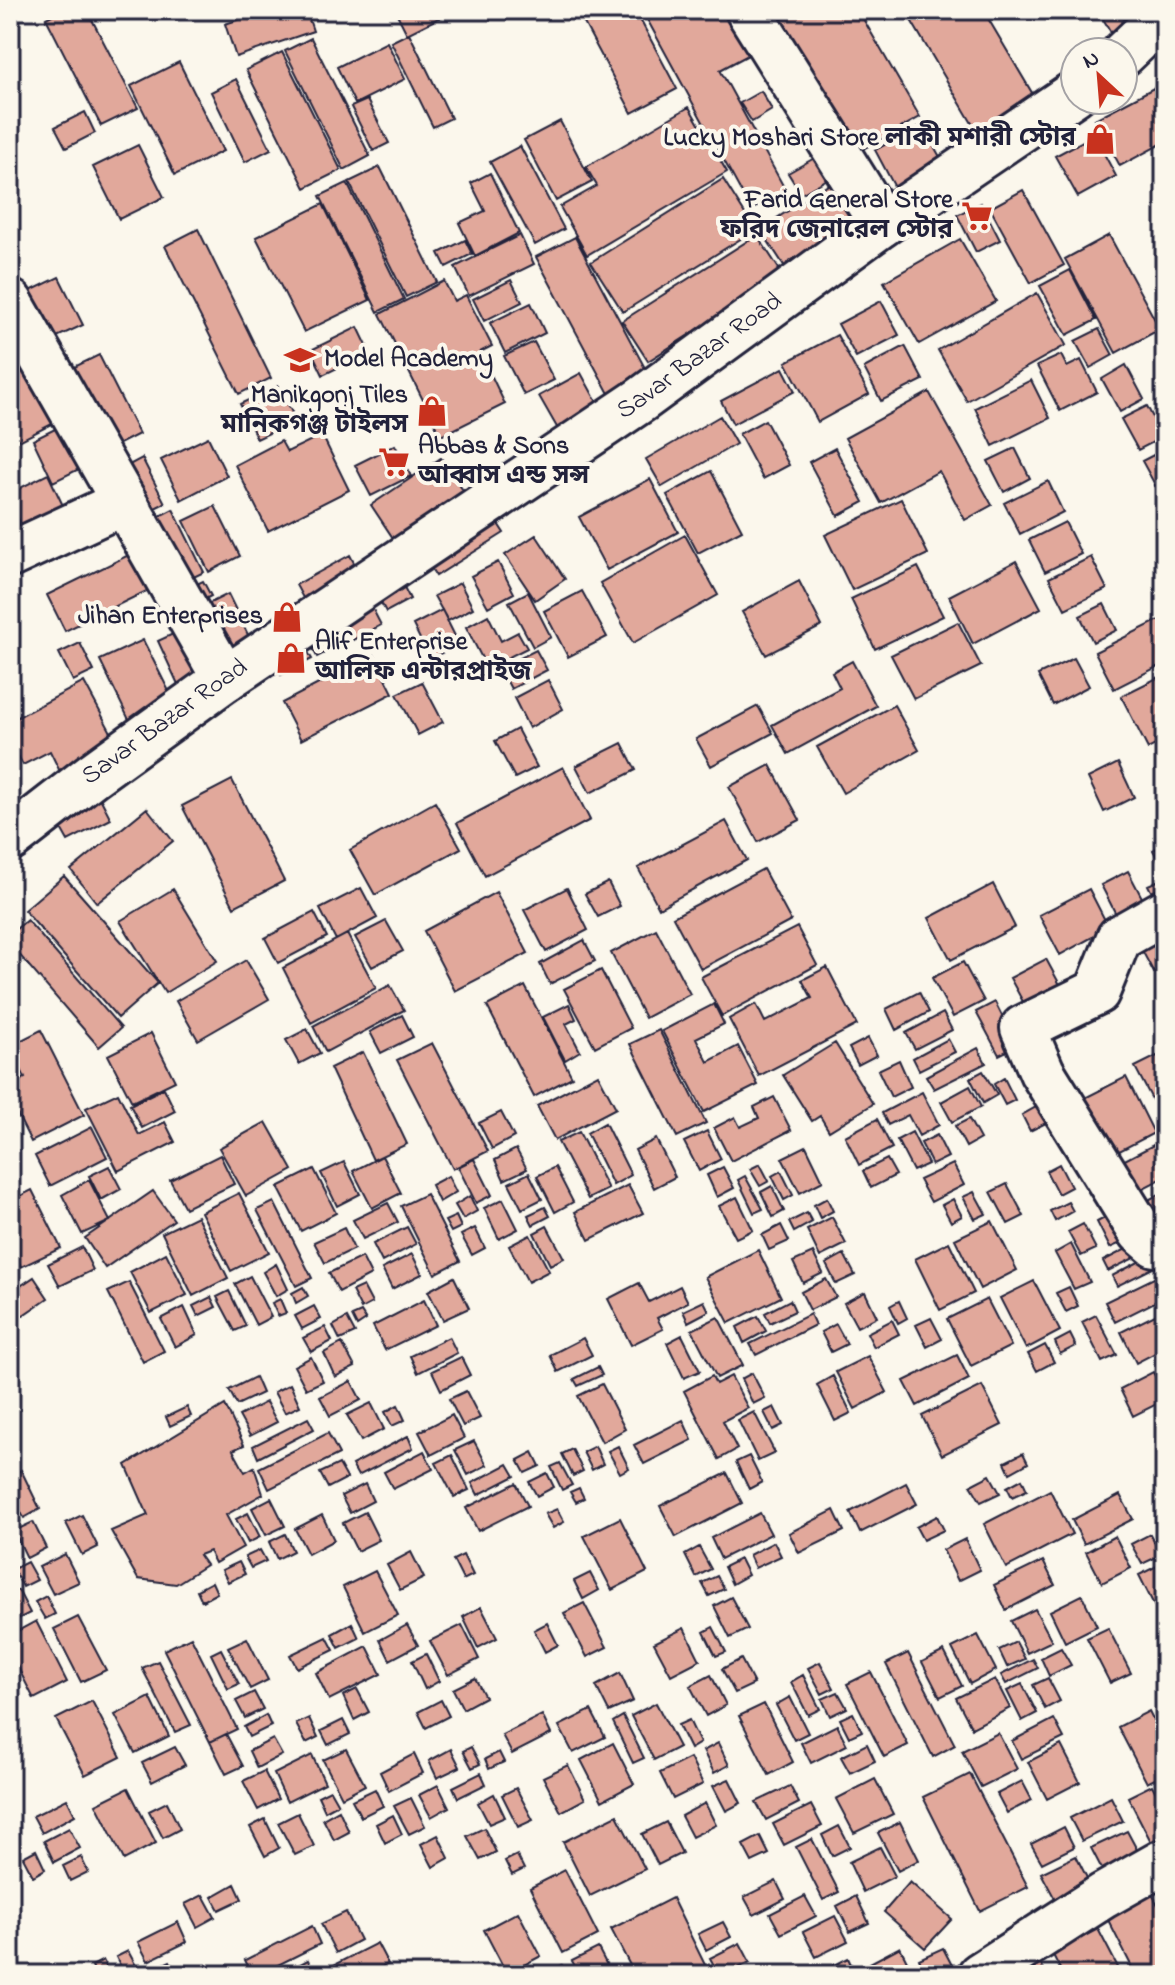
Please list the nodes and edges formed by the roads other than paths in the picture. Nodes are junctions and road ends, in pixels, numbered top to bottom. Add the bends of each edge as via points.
1 (748, 10) edge
2 (1165, 14) edge
3 (1139, 39) edge
4 (1059, 104) edge
5 (882, 224) junction
6 (14, 319) edge
7 (124, 502) junction
8 (10, 555) edge
9 (225, 679) junction
10 (10, 839) edge
11 (1165, 912) edge
12 (1165, 1239) edge
13 (1165, 1861) edge
14 (980, 1975) edge

1 - 5 street
2 - 3 street
4 - 5 street, Savar Bazar Road
5 - 9 street, Savar Bazar Road via 641,400
6 - 7 street
7 - 8 street
7 - 9 street
9 - 10 street, Savar Bazar Road
11 - 12 street via 1119,938 1097,992 1023,1028 1042,1072 1141,1232 1155,1244
13 - 14 street

